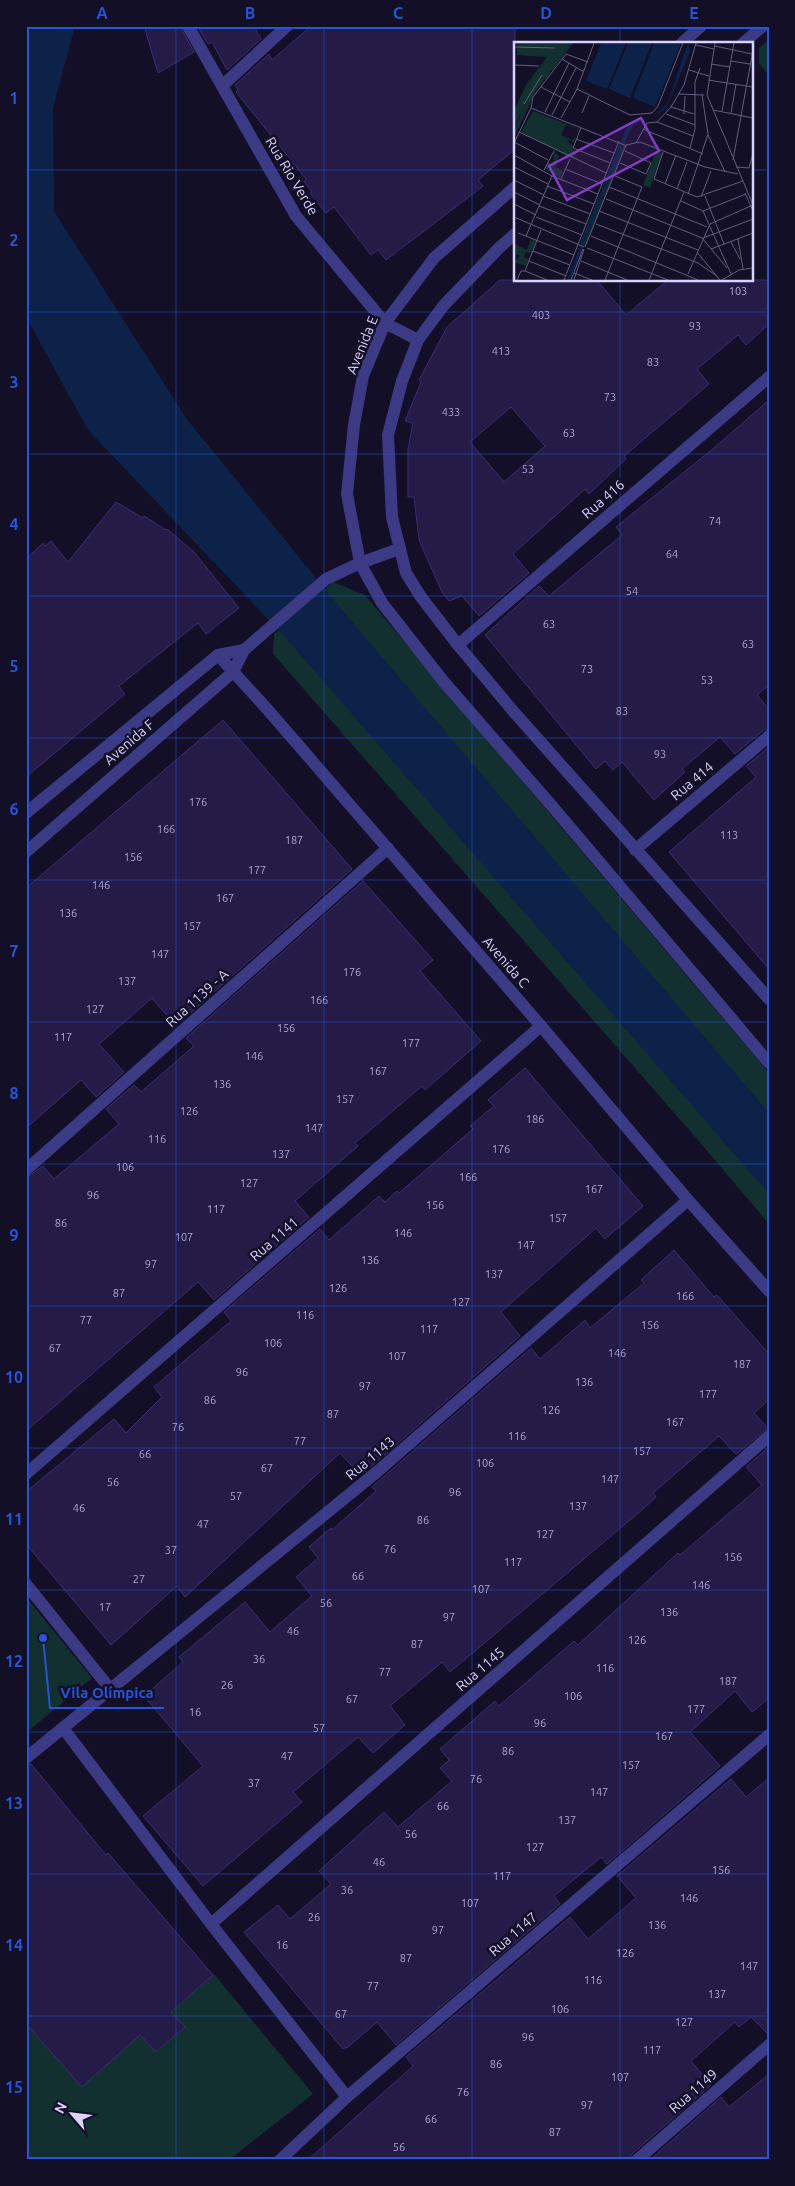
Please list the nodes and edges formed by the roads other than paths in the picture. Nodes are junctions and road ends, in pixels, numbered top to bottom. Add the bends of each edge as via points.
1 (188, 26) edge
2 (287, 26) edge
3 (701, 26) edge
4 (763, 26) edge
5 (683, 42) edge
6 (744, 42) edge
7 (222, 86) junction
8 (514, 188) edge
9 (514, 235) edge
10 (385, 323) junction
11 (418, 340) junction
12 (769, 377) edge
13 (399, 549) junction
14 (360, 563) junction
15 (458, 645) junction
16 (248, 647) junction
17 (218, 655) junction
18 (233, 672) junction
19 (769, 736) edge
20 (26, 814) edge
21 (388, 848) junction
22 (635, 850) junction
23 (26, 852) edge
24 (769, 999) edge
25 (541, 1026) junction
26 (769, 1063) edge
27 (26, 1170) edge
28 (688, 1200) junction
29 (769, 1291) edge
30 (769, 1436) edge
31 (26, 1474) edge
32 (26, 1584) edge
33 (111, 1690) junction
34 (63, 1728) junction
35 (769, 1735) edge
36 (26, 1758) edge
37 (211, 1924) junction
38 (769, 2045) edge
39 (347, 2097) junction
40 (280, 2160) edge
41 (637, 2160) edge

1 - 7 street, Rua Rio Verde
2 - 7 street
3 - 5 street
4 - 6 street
7 - 10 street, Rua Rio Verde via 296,216
8 - 10 street, Avenida E via 434,258
9 - 11 street via 444,305
10 - 11 street, Rua Rio Verde
10 - 14 street, Avenida E via 363,376 354,425 347,494
11 - 13 street via 402,381 388,435 392,517
12 - 15 street, Rua 416
13 - 14 street
13 - 15 street via 406,573 421,598
14 - 16 street via 326,579
14 - 26 street via 382,603 444,682
15 - 22 street
16 - 17 street, Avenida F
16 - 18 street, Avenida F
17 - 18 street, Avenida C
17 - 20 street, Avenida F
18 - 21 street, Avenida C
18 - 23 street, Avenida F
19 - 22 street, Rua 414
21 - 25 street, Avenida C
21 - 27 street, Rua 1139 - A
22 - 24 street
25 - 28 street, Avenida C
25 - 31 street, Rua 1141
28 - 29 street, Avenida C
28 - 33 street, Rua 1143 via 378,1471
30 - 37 street, Rua 1145
32 - 33 street
33 - 34 street, Rua 1143
34 - 36 street, Rua 1143
34 - 37 street
35 - 39 street, Rua 1147
37 - 39 street
38 - 41 street, Rua 1149
39 - 40 street, Rua 1147

